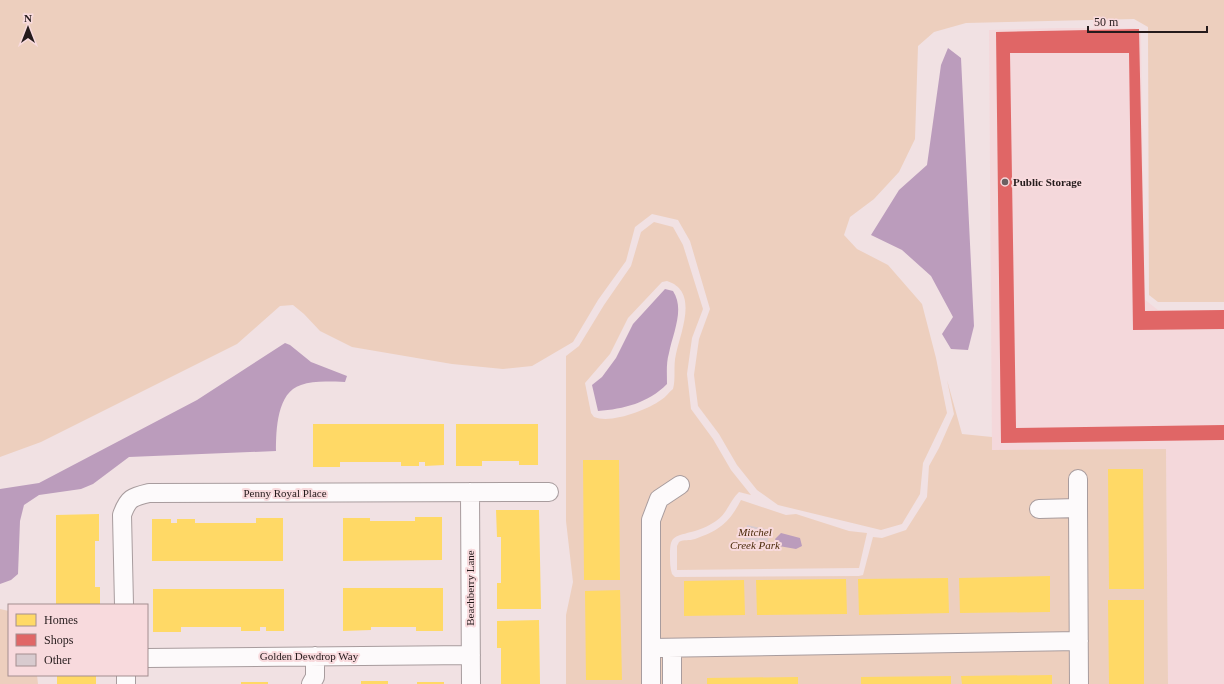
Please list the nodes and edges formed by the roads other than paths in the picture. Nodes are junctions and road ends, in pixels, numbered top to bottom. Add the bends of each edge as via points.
1 (1078, 479) dead end
2 (680, 485) dead end
3 (470, 492) junction
4 (549, 492) dead end
5 (1039, 508) dead end
6 (1078, 508) junction
7 (124, 604) edge
8 (1079, 642) junction
9 (651, 648) junction
10 (672, 648) junction
11 (471, 655) junction
12 (316, 656) junction
13 (148, 658) edge
14 (316, 682) edge
15 (471, 684) edge
16 (651, 684) edge
17 (672, 684) edge
18 (1079, 684) edge

1 - 6 street
2 - 9 street via 659,499 651,520
3 - 4 street, Penny Royal Place
3 - 7 street, Penny Royal Place via 149,493 135,496 127,503 122,515
3 - 11 street, Beachberry Lane
5 - 6 street
6 - 8 street
8 - 10 street
8 - 18 street
9 - 10 street
9 - 16 street
10 - 17 street
11 - 12 street, Golden Dewdrop Way
11 - 15 street, Beachberry Lane
12 - 13 street, Golden Dewdrop Way
12 - 14 street

